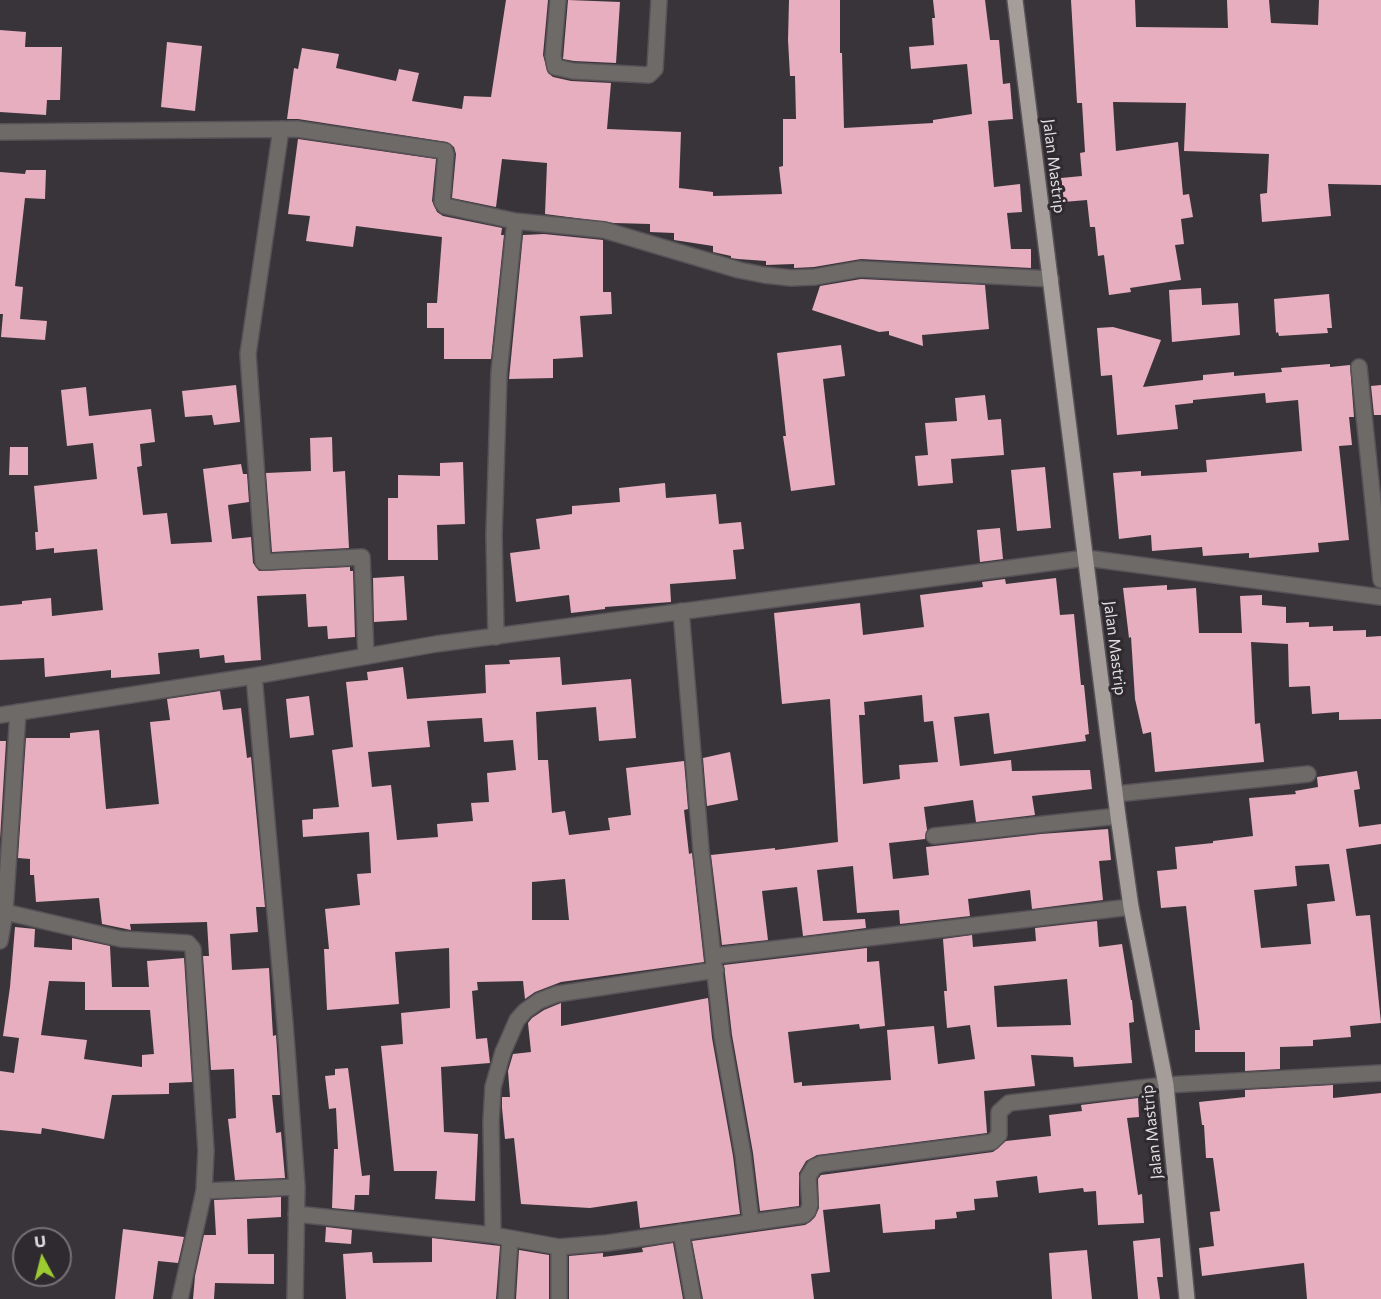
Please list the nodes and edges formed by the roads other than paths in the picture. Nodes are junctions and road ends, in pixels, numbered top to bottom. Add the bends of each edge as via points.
1 (558, 0) edge
2 (659, 0) edge
3 (1015, 0) edge
4 (281, 129) junction
5 (0, 132) edge
6 (515, 221) junction
7 (1051, 279) junction
8 (1359, 367) dead end
9 (1086, 558) junction
10 (1381, 580) edge
11 (1381, 597) edge
12 (681, 611) junction
13 (496, 637) junction
14 (366, 656) junction
15 (254, 676) junction
16 (18, 712) junction
17 (0, 715) edge
18 (1308, 774) dead end
19 (1116, 795) junction
20 (1118, 816) junction
21 (933, 836) dead end
22 (1131, 908) junction
23 (5, 912) junction
24 (0, 941) edge
25 (715, 963) junction
26 (1381, 1073) edge
27 (1166, 1085) junction
28 (297, 1187) junction
29 (204, 1191) junction
30 (296, 1214) junction
31 (751, 1222) junction
32 (681, 1232) junction
33 (493, 1235) junction
34 (510, 1239) junction
35 (558, 1247) junction
36 (180, 1299) edge
37 (295, 1299) edge
38 (506, 1299) edge
39 (560, 1299) edge
40 (693, 1299) edge
41 (1187, 1299) edge

1 - 2 street via 555,66 573,71 649,75 656,69
3 - 7 main road, Jalan Mastrip
4 - 5 street
4 - 6 street via 445,151 445,206
4 - 14 street via 248,354 263,562 362,557
6 - 7 street via 604,230 740,270 791,278 860,269
6 - 13 street via 500,373 494,535
7 - 9 main road, Jalan Mastrip
8 - 10 street
9 - 11 street
9 - 12 street
9 - 19 main road, Jalan Mastrip
12 - 13 street
12 - 25 street via 701,850
13 - 14 street
14 - 15 street
15 - 16 street
15 - 28 street
16 - 17 street
16 - 23 street
18 - 19 street
19 - 20 main road, Jalan Mastrip
20 - 21 street
20 - 22 main road, Jalan Mastrip
22 - 25 street
22 - 27 main road, Jalan Mastrip
23 - 24 street
23 - 29 street via 120,939 191,945 205,1139
25 - 31 street via 722,1036
25 - 33 street via 556,994 539,1001 517,1020 492,1087
26 - 27 street
27 - 31 street via 1009,1103 999,1112 997,1139 987,1143 821,1164 808,1177 810,1205 804,1215
27 - 41 main road, Jalan Mastrip
28 - 29 street
28 - 30 street
29 - 36 street
30 - 33 street
30 - 37 street
31 - 32 street
32 - 35 street
32 - 40 street
33 - 34 street
34 - 35 street
34 - 38 street
35 - 39 street

